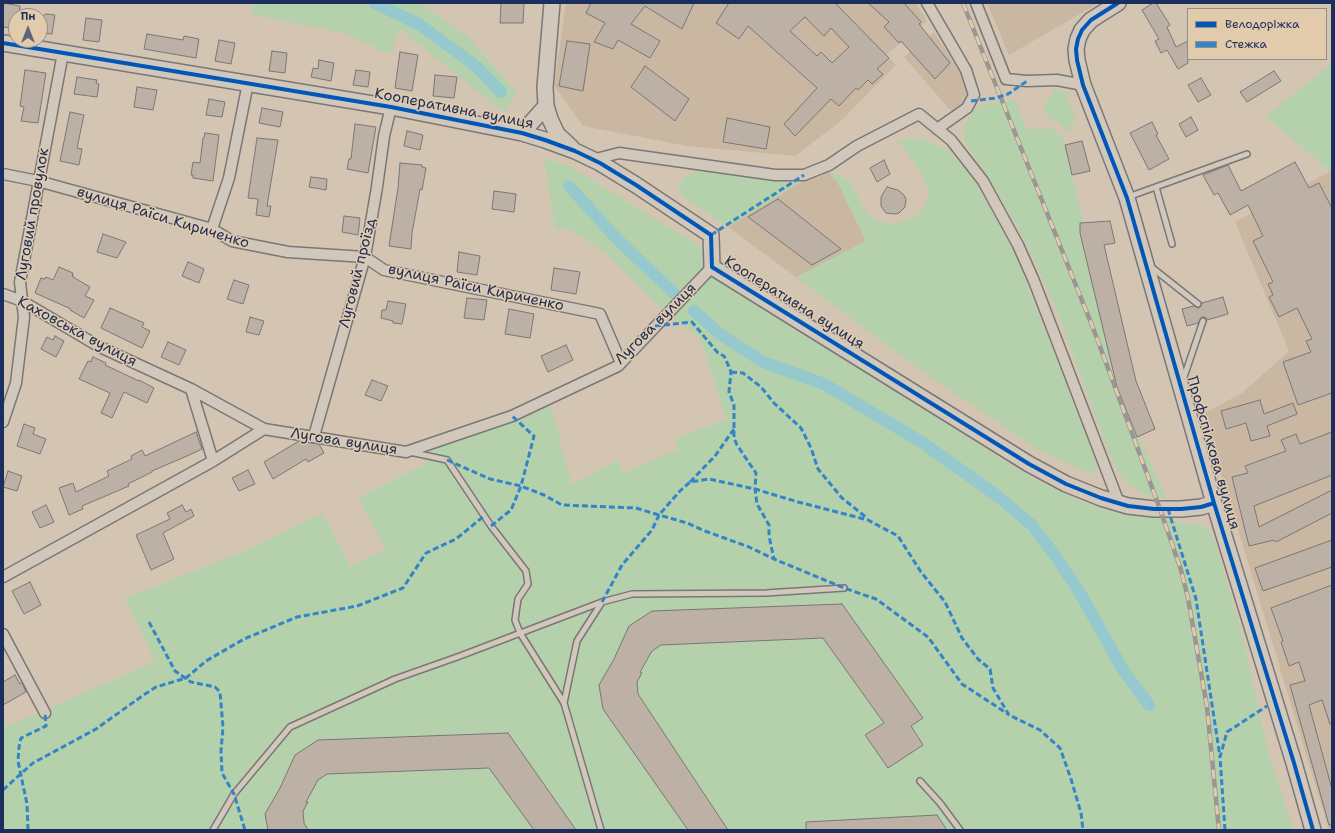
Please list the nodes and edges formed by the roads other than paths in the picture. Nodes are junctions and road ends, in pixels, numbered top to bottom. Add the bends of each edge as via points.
1 (552, 3) edge
2 (927, 3) edge
3 (976, 3) edge
4 (1118, 3) edge
5 (3, 43) edge
6 (63, 53) junction
7 (248, 83) junction
8 (1083, 85) junction
9 (546, 106) junction
10 (391, 107) junction
11 (937, 129) junction
12 (522, 133) junction
13 (575, 151) junction
14 (1247, 154) dead end
15 (592, 160) junction
16 (3, 174) edge
17 (38, 181) junction
18 (1156, 187) junction
19 (1127, 198) junction
20 (212, 229) junction
21 (1172, 244) dead end
22 (365, 258) junction
23 (1146, 262) junction
24 (712, 267) junction
25 (3, 294) edge
26 (22, 301) junction
27 (1198, 304) dead end
28 (1203, 321) dead end
29 (621, 362) junction
30 (1181, 387) junction
31 (191, 389) junction
32 (3, 422) edge
33 (264, 429) junction
34 (314, 436) junction
35 (406, 452) junction
36 (213, 461) junction
37 (1214, 503) junction
38 (1119, 504) junction
39 (3, 577) edge
40 (844, 588) dead end
41 (602, 602) junction
42 (520, 633) junction
43 (3, 634) edge
44 (564, 702) junction
45 (45, 713) dead end
46 (920, 781) dead end
47 (213, 830) edge
48 (601, 830) edge
49 (960, 830) edge
50 (1313, 830) edge

1 - 9 street via 545,87
2 - 11 street via 966,70 974,96 967,108
3 - 8 street via 1006,79 1057,80
4 - 8 street, Профспілкова вулиця via 1091,20 1078,39 1077,60
5 - 6 street, Кооперативна вулиця
6 - 7 street, Кооперативна вулиця
6 - 17 street, Луговий провулок
7 - 10 street, Кооперативна вулиця
7 - 20 street via 229,178
8 - 19 street, Профспілкова вулиця
9 - 12 street
9 - 13 street via 557,134
10 - 12 street, Кооперативна вулиця
10 - 22 street, Луговий проїзд
11 - 15 street via 919,114 857,146 829,165 804,175 776,175 619,153
11 - 38 street via 951,140 983,181 1018,245
12 - 13 street, Кооперативна вулиця
13 - 15 street, Кооперативна вулиця
14 - 18 lane
15 - 24 street, Кооперативна вулиця via 636,185 711,235
16 - 17 street, вулиця Раїси Кириченко
17 - 20 street, вулиця Раїси Кириченко
17 - 26 street, Луговий провулок via 20,282
18 - 19 lane
18 - 21 lane
19 - 23 street, Профспілкова вулиця
20 - 22 street, вулиця Раїси Кириченко via 232,241 288,252
22 - 29 street, вулиця Раїси Кириченко via 384,270 600,314
22 - 34 street, Луговий проїзд
23 - 27 lane
23 - 30 street, Профспілкова вулиця
24 - 29 street, Лугова вулиця
24 - 38 street, Кооперативна вулиця via 1029,464 1066,484
25 - 26 street, Каховська вулиця
26 - 31 street, Каховська вулиця via 100,348
26 - 32 street, Луговий провулок via 24,317 16,383
28 - 30 lane
29 - 35 street, Лугова вулиця via 618,366 512,416
30 - 37 street, Профспілкова вулиця
31 - 33 street, Каховська вулиця
31 - 36 street
33 - 34 street, Лугова вулиця
33 - 36 street
34 - 35 street, Лугова вулиця
35 - 42 lane via 447,460 491,526 526,571 528,584 518,599 515,620
36 - 39 street
37 - 38 street, Кооперативна вулиця via 1181,509 1154,509
37 - 50 street, Профспілкова вулиця
40 - 41 lane via 766,593 632,594
41 - 42 lane
41 - 44 lane via 577,641
42 - 44 lane
42 - 47 lane via 395,679 290,727 234,794
43 - 45 street
44 - 48 lane
46 - 49 lane

